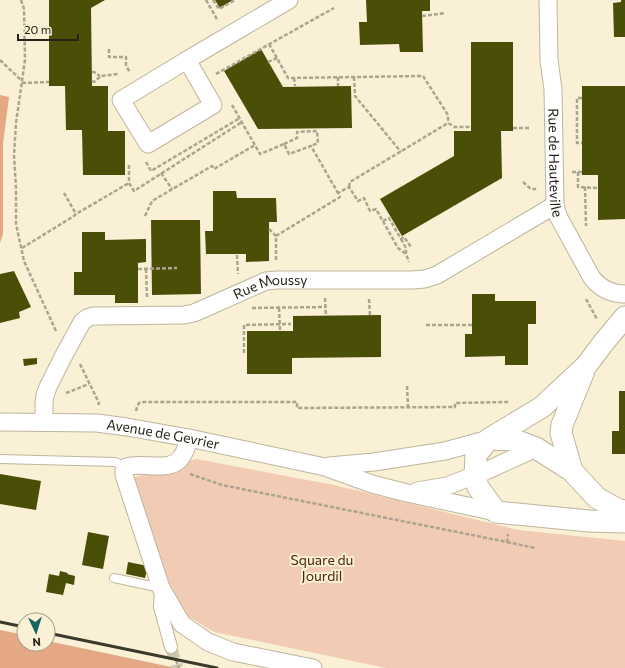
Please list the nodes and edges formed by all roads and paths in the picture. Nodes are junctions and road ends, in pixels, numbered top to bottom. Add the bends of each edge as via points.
1 (21, 0) edge
2 (206, 0) edge
3 (214, 0) edge
4 (235, 0) edge
5 (289, 0) edge
6 (548, 0) edge
7 (208, 3) dead end
8 (334, 8) dead end
9 (445, 13) dead end
10 (422, 16) dead end
11 (269, 44) junction
12 (109, 49) dead end
13 (121, 57) dead end
14 (276, 58) junction
15 (0, 60) edge
16 (187, 60) junction
17 (268, 62) dead end
18 (92, 72) dead end
19 (118, 74) dead end
20 (100, 76) junction
21 (354, 77) junction
22 (294, 78) junction
23 (338, 78) junction
24 (92, 81) dead end
25 (218, 81) dead end
26 (22, 82) junction
27 (49, 82) dead end
28 (295, 86) dead end
29 (338, 86) dead end
30 (582, 98) dead end
31 (229, 100) dead end
32 (242, 122) junction
33 (448, 123) junction
34 (470, 127) dead end
35 (513, 128) dead end
36 (529, 128) dead end
37 (577, 143) junction
38 (582, 143) dead end
39 (284, 144) junction
40 (256, 146) junction
41 (311, 146) junction
42 (574, 146) dead end
43 (401, 152) junction
44 (129, 165) dead end
45 (574, 172) dead end
46 (578, 172) junction
47 (582, 172) dead end
48 (161, 173) junction
49 (523, 182) dead end
50 (129, 183) junction
51 (349, 187) junction
52 (535, 187) dead end
53 (585, 187) junction
54 (598, 188) dead end
55 (172, 189) junction
56 (64, 193) dead end
57 (338, 193) junction
58 (555, 205) junction
59 (76, 214) junction
60 (145, 216) dead end
61 (586, 220) dead end
62 (383, 221) junction
63 (269, 229) dead end
64 (276, 236) junction
65 (401, 239) junction
66 (411, 247) dead end
67 (22, 248) junction
68 (406, 248) dead end
69 (406, 254) dead end
70 (237, 255) dead end
71 (177, 268) dead end
72 (138, 269) dead end
73 (146, 269) junction
74 (238, 274) dead end
75 (277, 280) junction
76 (242, 292) junction
77 (625, 294) edge
78 (147, 295) dead end
79 (326, 307) dead end
80 (279, 308) junction
81 (625, 317) edge
82 (280, 324) junction
83 (291, 324) dead end
84 (426, 325) dead end
85 (472, 325) dead end
86 (280, 331) dead end
87 (70, 343) junction
88 (244, 353) dead end
89 (586, 366) junction
90 (90, 384) dead end
91 (407, 386) dead end
92 (98, 403) dead end
93 (408, 408) junction
94 (531, 412) junction
95 (0, 422) edge
96 (44, 422) junction
97 (133, 428) junction
98 (561, 433) junction
99 (189, 438) junction
100 (489, 439) junction
101 (536, 448) junction
102 (0, 459) edge
103 (168, 466) junction
104 (325, 466) junction
105 (126, 467) junction
106 (572, 471) junction
107 (475, 475) junction
108 (407, 493) junction
109 (625, 511) edge
110 (504, 513) junction
111 (625, 522) edge
112 (507, 542) junction
113 (535, 548) dead end
114 (114, 578) dead end
115 (161, 588) junction
116 (171, 647) tunnel mouth
117 (313, 668) edge

1 - 26 path via 25,32
2 - 7 path
3 - 4 path via 219,9
5 - 16 street
6 - 58 street, Rue de Hauteville
8 - 11 path
9 - 10 path
11 - 14 path
11 - 25 path via 214,74
12 - 13 path via 109,57
14 - 17 path
14 - 22 path via 288,78
15 - 26 path
16 - 16 street via 121,100 148,144 213,105
18 - 20 path
19 - 20 path
20 - 24 path
21 - 23 path
21 - 33 path via 424,76 448,115
21 - 43 path via 355,96
22 - 23 path
22 - 28 path
23 - 29 path
26 - 27 path
26 - 67 path via 14,155 16,224
30 - 37 path via 577,98
31 - 32 path
32 - 40 path
32 - 48 path
33 - 34 path via 455,127
33 - 43 path
35 - 36 path
37 - 38 path
37 - 42 path
39 - 40 path via 260,154
39 - 41 path via 289,154
39 - 41 path via 297,138 297,132 318,132 318,143
40 - 55 path via 214,169 212,166
41 - 57 path
43 - 51 path via 350,182
44 - 50 path
45 - 46 path
46 - 47 path
46 - 53 path via 578,187
48 - 50 path via 134,191
48 - 55 path
49 - 52 path via 531,189
50 - 59 path
51 - 57 path
51 - 62 path via 358,201 364,198 370,211 376,209
53 - 54 path
53 - 61 path
55 - 60 path via 152,201
56 - 59 path
57 - 64 path via 340,197
58 - 75 street, Rue Moussy via 429,278
58 - 77 street, Rue de Hauteville via 558,216 592,278 603,289
59 - 67 path
62 - 65 path via 389,218
62 - 69 path via 398,248
63 - 64 path
64 - 75 path
65 - 66 path via 404,237
65 - 68 path
67 - 87 path via 24,261 58,336
70 - 74 path
71 - 73 path
72 - 73 path
73 - 78 path
75 - 76 street, Rue Moussy via 266,281
76 - 80 path via 249,308
76 - 87 street, Rue Moussy via 184,315 93,316 82,322
79 - 80 path
80 - 82 path
81 - 89 street, Avenue de Gevrier
82 - 83 path
82 - 86 path
82 - 88 path via 244,325
84 - 85 path
87 - 96 street, Rue Moussy via 45,395
89 - 94 street, Avenue de Gevrier via 542,407
89 - 98 street, Avenue de Gevrier
90 - 92 path
91 - 93 path
93 - 94 path via 455,407 455,403 514,402 523,404
93 - 97 path via 297,408 297,402 144,402 139,403 137,407
94 - 100 street, Avenue de Gevrier
95 - 96 street, Avenue de Gevrier
96 - 97 street, Avenue de Gevrier
97 - 99 street, Avenue de Gevrier
98 - 101 street, Avenue de Gevrier
98 - 106 street, Avenue de Gevrier
99 - 103 street via 179,461
99 - 104 street, Avenue de Gevrier
100 - 101 street, Avenue de Gevrier via 515,440
100 - 104 street, Avenue de Gevrier via 445,452
100 - 107 street, Avenue de Gevrier via 476,455
101 - 106 street, Avenue de Gevrier
101 - 107 street, Avenue de Gevrier
102 - 105 lane via 115,462
103 - 105 street
103 - 112 path via 222,485
104 - 108 street, Avenue de Gevrier via 372,484
105 - 115 street via 124,475
106 - 109 street, Avenue de Gevrier via 597,498
107 - 108 street, Avenue de Gevrier via 447,486
107 - 110 street, Avenue de Gevrier via 478,487
108 - 110 street, Avenue de Gevrier
110 - 111 street, Avenue de Gevrier
110 - 112 path
112 - 113 path
114 - 115 lane
115 - 116 street via 160,607
115 - 117 street via 182,624 208,642 232,652

